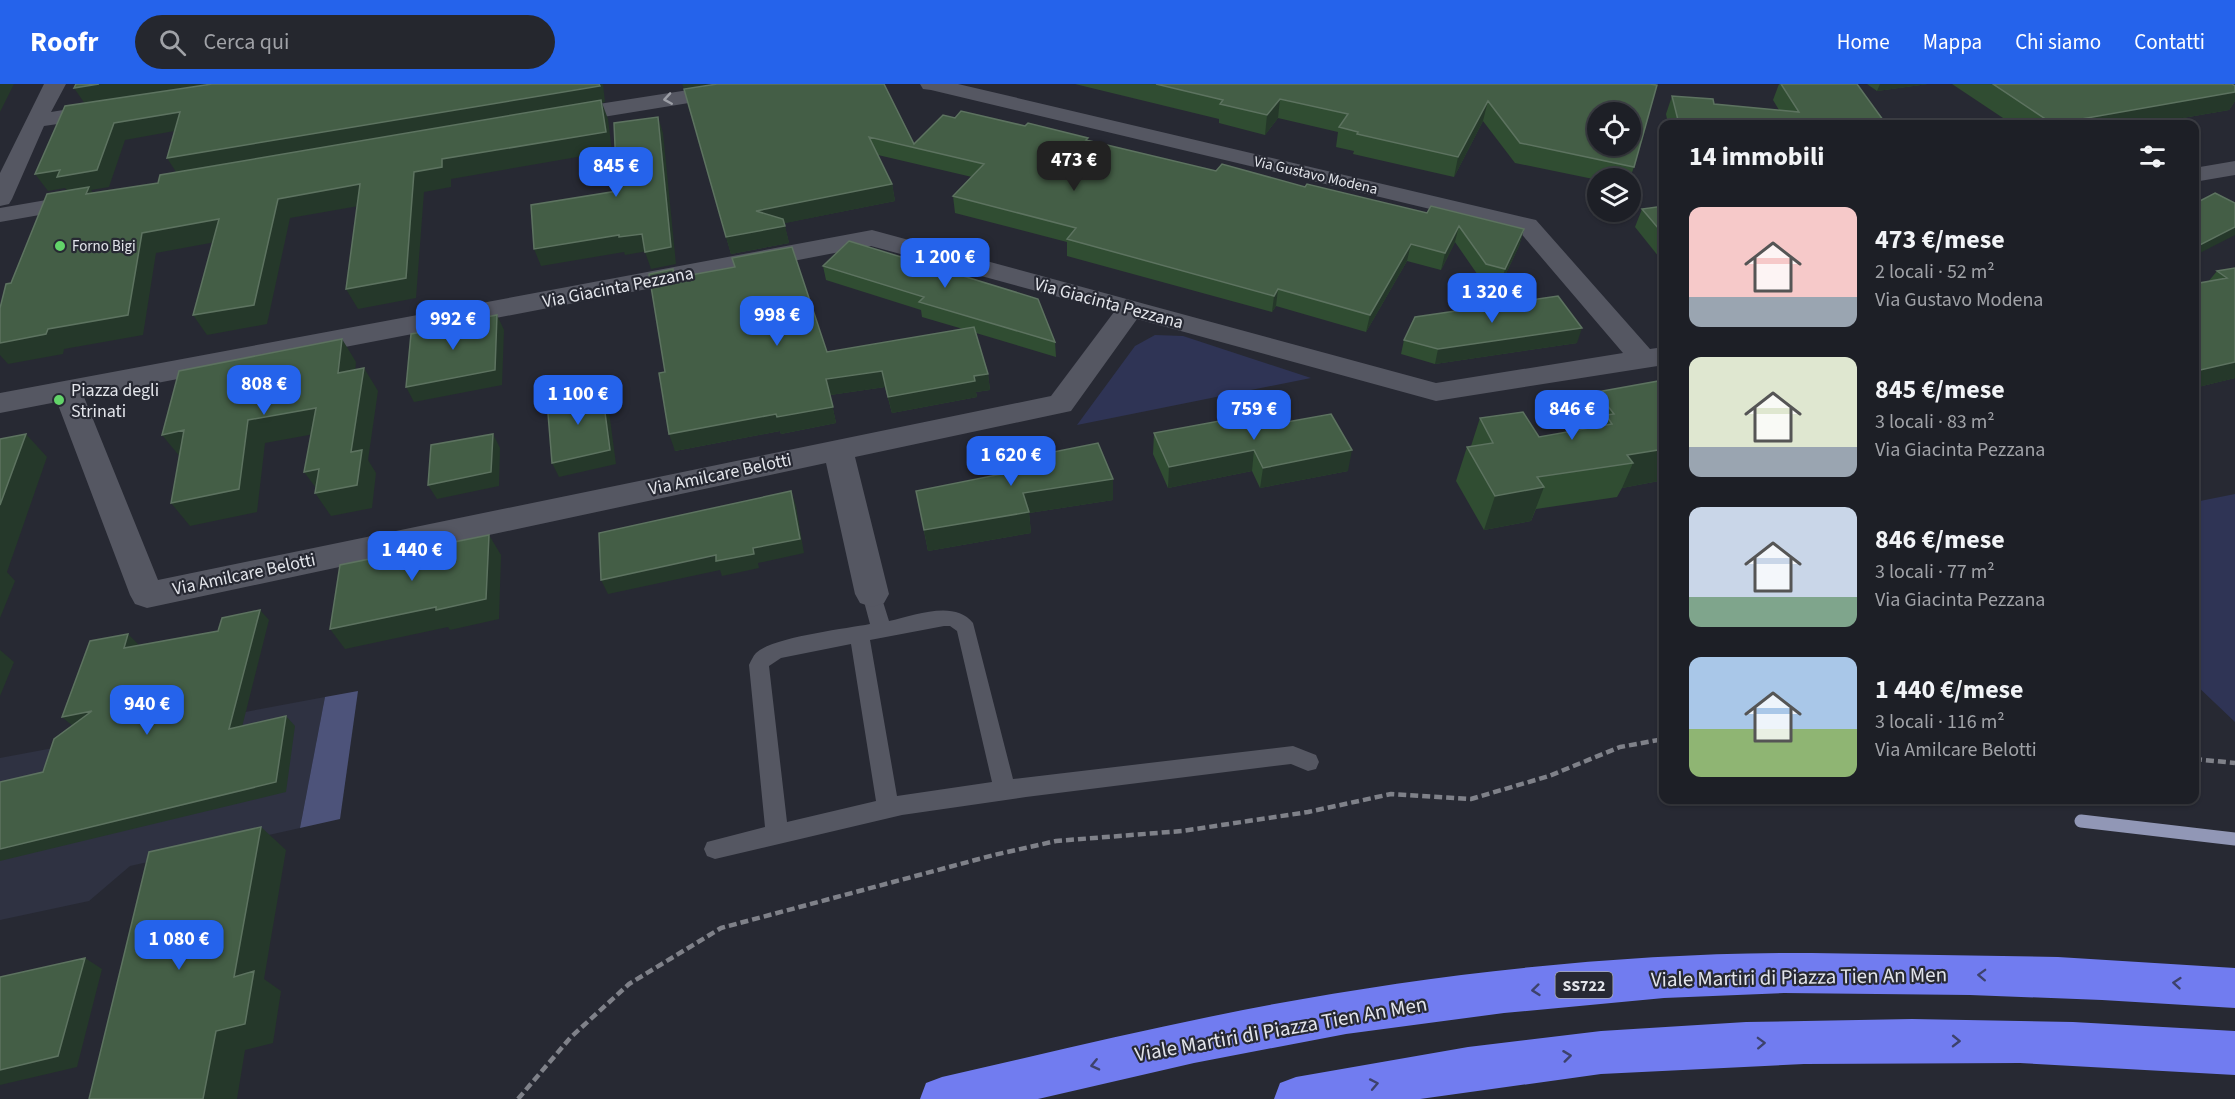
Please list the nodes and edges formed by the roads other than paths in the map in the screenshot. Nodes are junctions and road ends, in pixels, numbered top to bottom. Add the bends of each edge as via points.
1 (55, 84) edge
2 (768, 84) edge
3 (931, 84) edge
4 (636, 94) edge
5 (132, 106) edge
6 (35, 121) junction
7 (534, 122) edge
8 (2235, 168) edge
9 (2199, 174) edge
10 (105, 196) edge
11 (0, 199) edge
12 (0, 215) edge
13 (1130, 309) junction
14 (1654, 358) edge
15 (67, 390) junction
16 (0, 403) edge
17 (838, 449) junction
18 (872, 594) joint
19 (881, 630) junction
20 (859, 634) junction
21 (1308, 762) dead end
22 (1005, 790) junction
23 (888, 808) junction
24 (777, 834) junction
25 (715, 849) dead end
26 (2235, 988) edge
27 (2235, 1053) edge
28 (942, 1099) edge
29 (1296, 1099) edge

1 - 6 street
2 -> 4 street
3 - 14 street, Via Gustavo Modena via 1527,225
4 - 7 street
5 - 6 street
6 - 11 street
8 - 9 street
10 - 12 street
13 - 14 street, Via Giacinta Pezzana via 1436,392
13 - 15 street, Via Giacinta Pezzana via 872,238
13 - 17 street, Via Amilcare Belotti via 1061,404
15 - 16 street
15 - 17 street, Via Amilcare Belotti via 147,595
17 - 18 street
18 - 19 lane
19 - 20 lane
19 - 22 lane via 944,618 961,622 966,629
20 - 23 lane
20 - 24 lane via 776,651 759,665
21 - 22 lane via 1293,755
22 - 23 lane
23 - 24 lane
24 - 25 lane
26 -> 28 highway, Viale Martiri di Piazza Tien An Men / SS722 via 1951,974 1771,973 1619,981 1343,1014
29 -> 27 highway via 1420,1076 1573,1055 1709,1044 1889,1040

